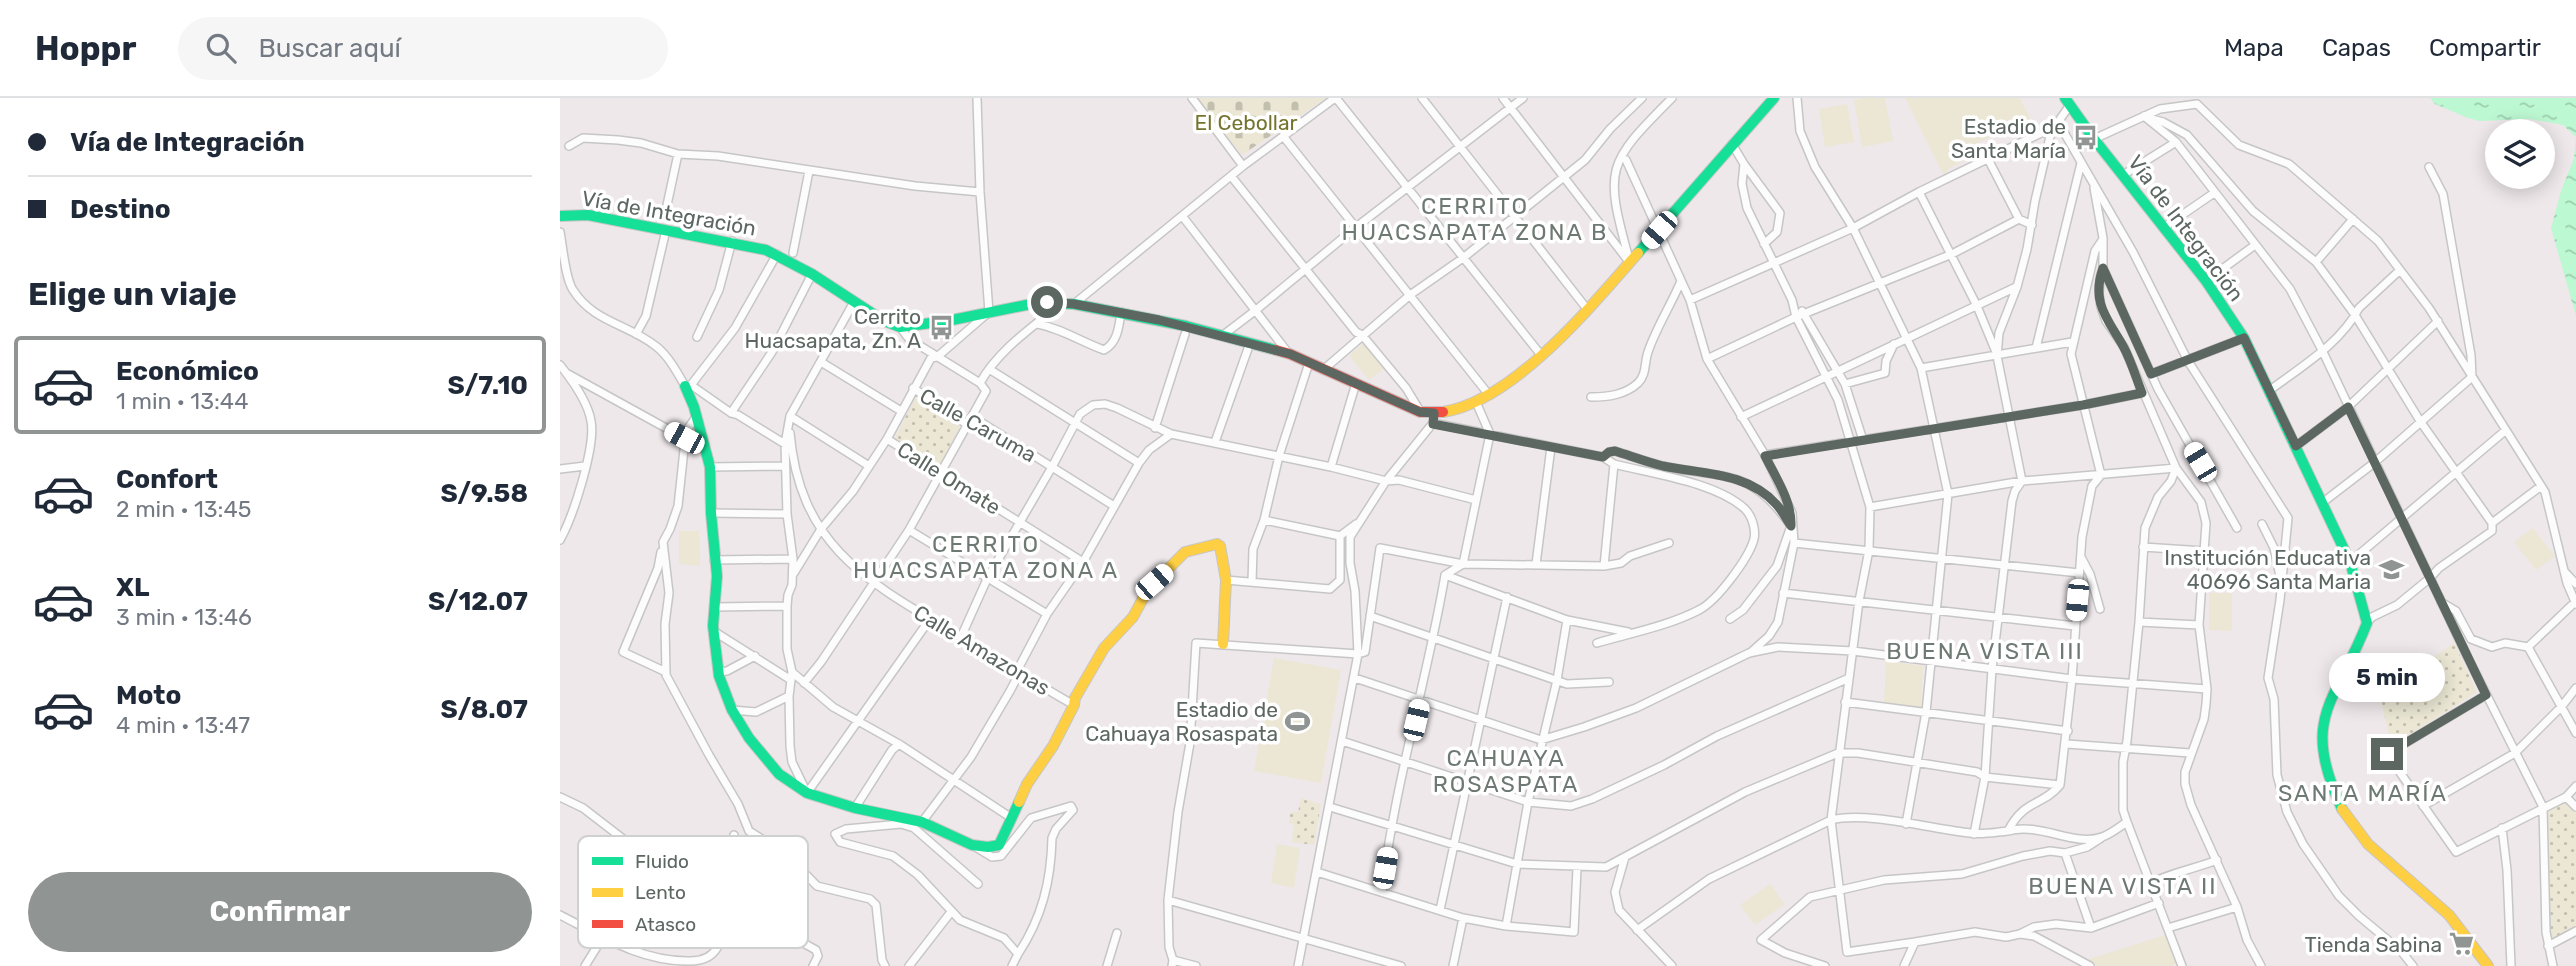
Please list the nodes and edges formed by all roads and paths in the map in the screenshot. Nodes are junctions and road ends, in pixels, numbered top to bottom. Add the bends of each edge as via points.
1 (977, 98) edge
2 (1192, 98) edge
3 (1335, 98) edge
4 (1422, 98) edge
5 (1503, 98) edge
6 (1523, 98) edge
7 (1642, 98) edge
8 (1672, 98) edge
9 (1774, 98) edge
10 (1797, 98) edge
11 (2068, 102) edge
12 (1510, 107) junction
13 (2144, 116) junction
14 (2058, 122) junction
15 (2050, 132) junction
16 (1283, 136) junction
17 (2094, 139) junction
18 (2176, 142) junction
19 (1732, 144) junction
20 (569, 146) dead end
21 (1461, 146) junction
22 (678, 153) junction
23 (1988, 159) junction
24 (1626, 160) dead end
25 (1744, 163) junction
26 (2081, 163) junction
27 (1243, 166) junction
28 (2429, 167) dead end
29 (808, 171) junction
30 (2123, 175) junction
31 (1231, 176) junction
32 (1564, 176) junction
33 (2093, 183) junction
34 (1408, 188) junction
35 (980, 192) junction
36 (1919, 192) junction
37 (2214, 193) junction
38 (667, 205) dead end
39 (1516, 215) junction
40 (560, 216) edge
41 (1183, 217) junction
42 (2019, 219) junction
43 (2353, 219) junction
44 (2032, 225) junction
45 (1354, 228) junction
46 (1853, 228) junction
47 (2163, 228) junction
48 (666, 230) junction
49 (1659, 230) junction
50 (560, 232) edge
51 (2103, 238) junction
52 (732, 241) junction
53 (1764, 244) junction
54 (2255, 245) junction
55 (793, 253) dead end
56 (777, 254) junction
57 (1952, 254) junction
58 (1463, 258) junction
59 (1773, 262) junction
60 (2316, 262) junction
61 (1630, 263) junction
62 (2103, 268) junction
63 (1306, 269) junction
64 (2400, 270) junction
65 (812, 274) junction
66 (1681, 281) junction
67 (2206, 281) junction
68 (1880, 284) junction
69 (2017, 287) junction
70 (1410, 295) junction
71 (1690, 300) junction
72 (854, 302) junction
73 (1069, 303) junction
74 (1977, 306) junction
75 (1587, 309) junction
76 (1256, 310) junction
77 (989, 312) junction
78 (1121, 312) junction
79 (2355, 315) junction
80 (1800, 316) junction
81 (2438, 321) junction
82 (1037, 324) junction
83 (900, 327) junction
84 (636, 334) junction
85 (1185, 334) dead end
86 (1363, 335) junction
87 (1222, 336) junction
88 (697, 337) dead end
89 (1908, 338) junction
90 (2244, 338) junction
91 (2072, 342) junction
92 (1250, 343) junction
93 (1894, 344) junction
94 (2036, 348) junction
95 (2322, 351) junction
96 (1290, 354) junction
97 (1541, 355) junction
98 (1997, 356) junction
99 (937, 357) junction
100 (1707, 359) junction
101 (2188, 361) junction
102 (821, 362) junction
103 (1310, 363) junction
104 (560, 365) edge
105 (1921, 368) junction
106 (989, 369) junction
107 (2386, 369) junction
108 (1323, 370) junction
109 (1838, 371) junction
110 (567, 374) junction
111 (2151, 374) junction
112 (1826, 377) junction
113 (2472, 377) junction
114 (980, 383) junction
115 (1356, 383) junction
116 (1845, 384) junction
117 (688, 386) junction
118 (913, 388) junction
119 (2270, 390) junction
120 (2142, 393) junction
121 (1489, 396) junction
122 (1591, 397) dead end
123 (1476, 402) junction
124 (2083, 405) junction
125 (2348, 407) junction
126 (901, 411) junction
127 (1420, 412) junction
128 (731, 413) junction
129 (696, 417) junction
130 (1741, 417) junction
131 (1434, 418) junction
132 (2008, 418) junction
133 (790, 419) junction
134 (2420, 421) junction
135 (1076, 422) junction
136 (968, 425) junction
137 (1155, 428) junction
138 (1934, 429) junction
139 (2505, 430) junction
140 (1171, 434) junction
141 (1490, 434) junction
142 (684, 438) junction
143 (887, 439) junction
144 (1863, 440) junction
145 (1215, 442) junction
146 (1850, 442) junction
147 (785, 444) junction
148 (2296, 446) junction
149 (1551, 447) junction
150 (1279, 456) junction
151 (1765, 456) junction
152 (1603, 457) junction
153 (1139, 463) junction
154 (2374, 463) junction
155 (1614, 464) junction
156 (585, 466) junction
157 (785, 466) junction
158 (869, 466) junction
159 (710, 467) junction
160 (1052, 467) junction
161 (1331, 467) junction
162 (2176, 468) junction
163 (560, 469) edge
164 (941, 473) junction
165 (2456, 474) junction
166 (2101, 475) junction
167 (1386, 481) junction
168 (2022, 481) junction
169 (2541, 486) junction
170 (1948, 494) junction
171 (1476, 500) junction
172 (2322, 503) junction
173 (1114, 506) junction
174 (1870, 506) junction
175 (710, 513) junction
176 (788, 514) junction
177 (1264, 520) junction
178 (1360, 521) junction
179 (2401, 521) junction
180 (1020, 523) junction
181 (2492, 523) junction
182 (2262, 524) dead end
183 (1791, 526) junction
184 (2236, 528) dead end
185 (821, 529) junction
186 (909, 530) junction
187 (1340, 536) junction
188 (560, 540) edge
189 (1669, 542) dead end
190 (1794, 543) junction
191 (2143, 547) junction
192 (662, 548) junction
193 (1869, 550) junction
194 (2203, 551) junction
195 (2080, 556) junction
196 (1943, 558) junction
197 (793, 559) junction
198 (714, 560) junction
199 (1083, 562) junction
200 (2350, 562) junction
201 (1463, 564) junction
202 (1536, 564) junction
203 (2005, 564) junction
204 (1604, 566) junction
205 (2563, 570) junction
206 (2079, 573) junction
207 (1446, 575) junction
208 (792, 577) junction
209 (988, 577) junction
210 (2430, 578) junction
211 (1226, 580) junction
212 (873, 581) junction
213 (1252, 582) junction
214 (2282, 582) junction
215 (2576, 584) edge
216 (1783, 593) junction
217 (1507, 597) junction
218 (1859, 601) junction
219 (2441, 602) junction
220 (2575, 603) edge
221 (787, 606) junction
222 (715, 607) junction
223 (1936, 609) junction
224 (2100, 609) dead end
225 (1047, 614) junction
226 (1370, 616) junction
227 (1998, 617) junction
228 (1730, 619) dead end
229 (930, 620) junction
230 (1567, 620) junction
231 (2139, 622) junction
232 (2367, 623) junction
233 (2199, 625) junction
234 (2075, 626) junction
235 (715, 632) junction
236 (1632, 633) junction
237 (961, 637) junction
238 (1435, 638) junction
239 (1597, 643) dead end
240 (1223, 644) junction
241 (2528, 647) junction
242 (1853, 652) junction
243 (1749, 653) junction
244 (1358, 654) junction
245 (755, 656) junction
246 (1494, 657) junction
247 (1932, 661) junction
248 (1992, 670) junction
249 (666, 672) junction
250 (718, 672) junction
251 (1019, 674) junction
252 (792, 676) junction
253 (1354, 678) junction
254 (1849, 678) junction
255 (2072, 679) junction
256 (1557, 680) junction
257 (804, 682) junction
258 (1609, 682) dead end
259 (2133, 684) junction
260 (2576, 688) edge
261 (2207, 689) junction
262 (2486, 695) junction
263 (789, 696) junction
264 (1421, 699) junction
265 (1845, 702) junction
266 (1074, 705) junction
267 (2562, 706) junction
268 (732, 710) junction
269 (1926, 712) junction
270 (1481, 719) junction
271 (1990, 721) junction
272 (857, 722) junction
273 (2068, 731) junction
274 (2576, 733) edge
275 (1541, 740) junction
276 (1342, 741) junction
277 (899, 744) junction
278 (2067, 744) junction
279 (2126, 749) junction
280 (1838, 753) junction
281 (2190, 753) junction
282 (2515, 753) junction
283 (1406, 762) junction
284 (1917, 763) junction
285 (1985, 777) junction
286 (954, 781) junction
287 (1466, 781) junction
288 (2060, 785) junction
289 (2576, 786) edge
290 (807, 793) junction
291 (560, 797) edge
292 (2566, 797) junction
293 (1528, 802) junction
294 (2423, 806) junction
295 (1330, 807) junction
296 (2543, 807) junction
297 (2576, 807) edge
298 (855, 808) junction
299 (1010, 817) junction
300 (1831, 820) junction
301 (902, 821) junction
302 (922, 822) junction
303 (2127, 822) junction
304 (1906, 824) junction
305 (1393, 826) junction
306 (2502, 828) junction
307 (2008, 831) junction
308 (1974, 834) junction
309 (618, 836) edge
310 (757, 836) edge
311 (2101, 837) junction
312 (972, 845) junction
313 (1454, 845) junction
314 (2065, 853) junction
315 (1626, 856) junction
316 (2217, 860) junction
317 (1517, 864) junction
318 (1577, 867) junction
319 (1317, 872) junction
320 (808, 877) edge
321 (978, 884) dead end
322 (2151, 884) junction
323 (1841, 890) junction
324 (1382, 892) junction
325 (1168, 900) junction
326 (2159, 902) junction
327 (2237, 907) junction
328 (1440, 910) junction
329 (951, 912) junction
330 (560, 915) edge
331 (1463, 918) junction
332 (578, 924) edge
333 (1506, 926) junction
334 (2091, 928) junction
335 (2168, 928) junction
336 (1637, 930) junction
337 (2576, 931) edge
338 (1116, 933) dead end
339 (2020, 934) junction
340 (1303, 937) junction
341 (1915, 942) junction
342 (808, 945) edge
343 (2548, 946) junction
344 (596, 948) edge
345 (624, 948) edge
346 (717, 948) edge
347 (1018, 954) junction
348 (1173, 963) edge
349 (585, 966) edge
350 (813, 966) edge
351 (885, 966) edge
352 (909, 966) edge
353 (1012, 966) edge
354 (1107, 966) edge
355 (1196, 966) edge
356 (1298, 966) edge
357 (1401, 966) edge
358 (1453, 966) edge
359 (1672, 966) edge
360 (1825, 966) edge
361 (1904, 966) edge
362 (2090, 966) edge
363 (2182, 966) edge
364 (2261, 966) edge
365 (2413, 966) edge
366 (2488, 966) edge
367 (2511, 966) edge
368 (2553, 966) edge

1 - 35 street
2 - 27 street
3 - 16 street
3 - 34 street
4 - 21 street
5 - 12 street
6 - 12 street
7 - 32 street via 1585,160
8 - 61 street via 1635,135 1615,167 1615,208
9 - 19 main road
10 - 46 street via 1800,131 1810,155
11 - 14 street
11 - 17 main road, Vía de Integración
12 - 21 street
12 - 32 street
13 - 17 street
13 - 18 street
13 - 43 street via 2197,104 2239,145 2290,164
13 - 60 street via 2187,135 2253,211
14 - 15 street
14 - 26 street
15 - 23 street
15 - 44 street
16 - 27 street
16 - 45 street
17 - 30 main road, Vía de Integración
18 - 30 street
18 - 37 street
19 - 25 street
19 - 49 main road
20 - 22 street via 593,138
21 - 34 street
21 - 39 street
22 - 29 street
22 - 38 street
23 - 36 street
23 - 42 street
24 - 49 street
25 - 53 street via 1747,208
25 - 53 street via 1780,213 1777,232
26 - 33 street
26 - 94 street
27 - 31 street
28 - 113 street via 2443,194
29 - 35 street
29 - 55 street
30 - 47 main road, Vía de Integración
31 - 41 street
31 - 63 street
32 - 39 street
32 - 61 street
33 - 51 street
33 - 101 street
34 - 45 street
34 - 58 street
35 - 77 street
36 - 46 street
36 - 57 street
37 - 47 street
37 - 54 street
39 - 58 street
39 - 75 street
40 - 48 main road, Vía de Integración via 588,215
41 - 73 street
41 - 76 street
42 - 44 street
42 - 57 street
43 - 60 street
43 - 64 street
44 - 69 street
45 - 63 street
45 - 70 street
46 - 59 street
46 - 68 street
47 - 67 main road, Vía de Integración
48 - 52 main road, Vía de Integración
48 - 84 street via 646,316
49 - 61 main road
49 - 66 street
50 - 84 street via 572,288 598,317
51 - 62 street
51 - 91 street via 2095,251
52 - 56 main road, Vía de Integración
52 - 88 street via 719,290
53 - 59 street
54 - 67 street
54 - 95 street via 2290,289
56 - 65 main road, Vía de Integración
56 - 117 street via 719,352
57 - 68 street
57 - 74 street
58 - 70 street
58 - 97 street
59 - 71 street
59 - 80 street
60 - 79 street
61 - 75 main road
62 - 111 street
62 - 120 street via 2101,307 2124,347
63 - 76 street
63 - 86 street
64 - 79 street
64 - 81 street
65 - 72 main road, Vía de Integración
65 - 128 street via 772,352
66 - 71 street
66 - 122 street via 1640,382 1608,397
67 - 90 main road, Vía de Integración
68 - 80 street
68 - 89 street
69 - 74 street
69 - 98 street via 2000,333
70 - 86 street
70 - 121 street
71 - 100 street
72 - 83 main road, Vía de Integración
72 - 102 street
73 - 77 main road via 1036,303
73 - 78 main road
73 - 82 street
74 - 89 street
74 - 98 street
75 - 97 main road
76 - 87 street
76 - 96 street
77 - 83 main road
77 - 99 street
78 - 82 street via 1116,336 1104,350
78 - 87 main road
79 - 95 street
79 - 107 street
80 - 100 street
80 - 109 street
80 - 112 street
81 - 107 street
81 - 113 street
82 - 106 street
83 - 99 street via 909,339
84 - 117 street via 656,346
85 - 137 street
86 - 108 street
86 - 127 street
87 - 92 main road
89 - 93 street
89 - 105 street
90 - 101 street
90 - 119 main road, Vía de Integración
91 - 94 street
91 - 124 street
92 - 96 main road
92 - 145 street
93 - 109 street
93 - 116 street via 1885,373
94 - 98 street
95 - 119 street
95 - 125 street
96 - 103 main road
97 - 121 main road
98 - 105 street
98 - 132 street
99 - 114 street
99 - 118 street via 930,358
100 - 130 street
101 - 111 street
101 - 214 street via 2288,518
102 - 126 street
102 - 133 street
103 - 108 main road
103 - 150 street
104 - 110 street
105 - 138 street
106 - 114 street
106 - 135 street
107 - 125 street
107 - 134 street
108 - 115 main road
109 - 112 street
109 - 116 street
110 - 142 street
110 - 156 street via 592,422
111 - 184 street
112 - 130 street
112 - 146 street
113 - 134 street
113 - 139 street
114 - 136 street via 986,391
115 - 127 main road
115 - 161 street
116 - 144 street
117 - 128 street
117 - 129 main road
118 - 126 street
118 - 136 street, Calle Caruma
119 - 148 main road, Vía de Integración
120 - 124 street
120 - 162 street
121 - 123 main road
123 - 131 main road
123 - 141 street
124 - 132 street
124 - 166 street
125 - 148 street
125 - 154 street
126 - 143 street
127 - 131 main road
128 - 147 street
129 - 142 street
129 - 159 main road
130 - 151 street
131 - 141 street
131 - 167 street
132 - 138 street
132 - 168 street
133 - 147 street
133 - 158 street
133 - 185 street, Calle Amazonas via 793,459 804,497
134 - 154 street
134 - 165 street
135 - 137 street via 1086,408 1105,404
135 - 153 street
135 - 160 street
136 - 160 street, Calle Caruma via 979,421
136 - 164 street
137 - 140 street
138 - 144 street
138 - 170 street
139 - 165 street
139 - 169 street
140 - 145 street
140 - 153 street
141 - 149 street
141 - 171 street
142 - 192 street via 678,506
143 - 158 street
143 - 164 street, Calle Omate
144 - 146 street
145 - 150 street
146 - 151 street
146 - 174 street
147 - 157 street
148 - 172 main road, Vía de Integración
149 - 152 street
149 - 202 street
150 - 161 street
150 - 177 street
151 - 183 street via 1786,496
152 - 155 street
152 - 183 street via 1615,451 1744,482 1770,498
153 - 173 street
154 - 172 street
154 - 179 street
155 - 204 street
155 - 236 street via 1716,493 1747,511 1754,526 1751,548 1708,604
156 - 163 street
156 - 188 street via 575,509
157 - 159 street
157 - 176 street
158 - 185 street
159 - 175 main road
160 - 173 street, Calle Caruma
160 - 180 street
161 - 167 street
162 - 166 street
162 - 191 street via 2149,513
162 - 194 street via 2205,513
164 - 180 street, Calle Omate
164 - 186 street
165 - 179 street
165 - 181 street
166 - 168 street
166 - 195 street via 2092,486
167 - 171 street via 1399,480
167 - 178 street
168 - 170 street
168 - 203 street via 2012,501
169 - 181 street
169 - 205 street
170 - 174 street
170 - 196 street
171 - 201 street
172 - 200 main road, Vía de Integración
173 - 199 street
174 - 193 street
175 - 176 street
175 - 198 main road
176 - 197 street
177 - 187 street
177 - 213 street via 1253,550
178 - 187 street
178 - 244 street via 1350,537 1349,551
179 - 200 street
179 - 210 street
180 - 199 street, Calle Omate
180 - 209 street
181 - 210 street via 2492,531
182 - 214 street via 2274,548
183 - 190 street
183 - 228 street via 1777,566 1744,610
185 - 208 street
185 - 212 street, Calle Amazonas via 843,557
186 - 209 street
186 - 212 street
187 - 213 street via 1340,580 1335,587
189 - 204 street
190 - 193 street
190 - 216 street
191 - 194 street
191 - 231 street
192 - 249 street via 669,593
192 - 249 street via 623,652
193 - 196 street
193 - 218 street
194 - 233 street
195 - 206 street
195 - 224 street
196 - 203 street
196 - 223 street
197 - 198 street
197 - 208 street
198 - 222 main road via 718,576
199 - 225 street
200 - 232 main road, Vía de Integración
201 - 202 street
201 - 207 street
201 - 226 street via 1380,548
202 - 204 street
203 - 206 street
203 - 227 street
205 - 215 street
205 - 220 street
206 - 234 street
207 - 217 street
207 - 238 street
208 - 221 street
209 - 225 street
209 - 237 street
210 - 219 street
210 - 232 street
211 - 213 street
211 - 240 main road
211 - 266 main road via 1220,546 1185,552 1147,591 1133,617 1104,648
212 - 229 street, Calle Amazonas
212 - 257 street
214 - 365 street via 2268,678 2274,699 2277,775 2287,812 2339,896
216 - 218 street
216 - 243 street via 1778,622
217 - 230 street
217 - 246 street
218 - 223 street
218 - 242 street
219 - 241 street via 2456,611 2471,639 2492,647 2505,643
219 - 262 street
220 - 241 street
221 - 222 street
221 - 252 street
222 - 235 main road
223 - 227 street
223 - 247 street
225 - 251 street
226 - 238 street
226 - 244 street via 1366,652
227 - 234 street
227 - 248 street
229 - 237 street, Calle Amazonas
229 - 272 street
230 - 236 street
230 - 256 street
231 - 233 street
231 - 259 street
232 - 366 main road via 2324,715 2322,736 2333,790 2358,836 2437,902
233 - 261 street
234 - 255 street
235 - 245 street
235 - 250 main road
236 - 239 street
237 - 251 street, Calle Amazonas
238 - 246 street
238 - 264 street
240 - 244 street
240 - 325 street via 1196,643 1190,743
241 - 267 street
242 - 243 street via 1778,647
242 - 247 street
242 - 254 street
243 - 275 street via 1636,708
244 - 253 street
245 - 250 street
245 - 252 street
246 - 256 street
246 - 270 street
247 - 248 street
247 - 269 street
248 - 255 street
248 - 271 street
249 - 310 street via 749,831
250 - 268 main road
251 - 266 street, Calle Amazonas
251 - 286 street
252 - 257 street
252 - 263 street
253 - 264 street
253 - 276 street
254 - 265 street
254 - 293 street via 1717,736 1592,799 1570,806
255 - 259 street
255 - 273 street
256 - 258 street via 1567,684
256 - 275 street
257 - 272 street
259 - 261 street
259 - 279 street
260 - 267 street
261 - 281 street via 2204,719
262 - 282 street
262 - 294 street via 2387,754
263 - 268 street via 756,712
263 - 290 street via 792,762
264 - 270 street
264 - 283 street
265 - 269 street
265 - 280 street
266 - 299 main road
267 - 274 street
267 - 282 street
268 - 290 main road via 766,761
269 - 271 street
269 - 284 street
270 - 275 street
270 - 287 street
271 - 273 street
271 - 285 street
272 - 277 street
272 - 290 street
273 - 278 street
275 - 293 street
276 - 283 street
276 - 295 street
277 - 286 street
277 - 298 street
278 - 279 street
278 - 288 street
279 - 281 street
279 - 303 street via 2122,781
280 - 284 street
280 - 300 street
280 - 315 street via 1745,792
281 - 316 street via 2185,772 2188,798
282 - 294 street
282 - 296 street
283 - 287 street
283 - 305 street
284 - 285 street
284 - 304 street
285 - 288 street
285 - 308 street
286 - 299 street
286 - 302 street
287 - 293 street
287 - 313 street
288 - 307 street via 2025,808
289 - 292 street
290 - 298 main road
291 - 309 street via 583,808
292 - 296 street
292 - 297 street
293 - 317 street
294 - 306 street via 2456,852
295 - 305 street
295 - 319 street
296 - 306 street
296 - 343 street
298 - 301 main road
299 - 312 main road via 999,845
300 - 304 street via 1842,817
300 - 323 street
300 - 336 street via 1709,879
301 - 302 main road
301 - 321 street
301 - 329 street via 835,834 840,842 893,856
302 - 312 main road
303 - 311 street
303 - 322 street
304 - 308 street
305 - 313 street
305 - 324 street
306 - 367 street
307 - 308 street
307 - 311 street via 2019,828 2073,838
311 - 314 street
312 - 347 street via 992,857 1000,856 1031,818 1064,807 1073,810 1052,838 1044,901
313 - 317 street
313 - 328 street
314 - 323 street via 2050,851 1962,874 1884,880
314 - 334 street
315 - 318 street via 1606,867
315 - 336 street via 1615,892 1619,910
316 - 322 street
316 - 327 street
317 - 318 street
317 - 333 street
318 - 333 street via 1574,932
319 - 324 street
319 - 340 street
320 - 351 street via 817,886 870,899 876,905
322 - 326 street
323 - 341 street via 1847,952
323 - 360 street via 1810,897 1761,940
324 - 328 street
325 - 340 street
325 - 348 street via 1168,947
326 - 334 street
326 - 335 street
327 - 335 street
327 - 364 street via 2246,940
328 - 331 street
329 - 347 street via 1004,938
329 - 352 street
330 - 332 street
331 - 333 street
331 - 358 street
334 - 339 street via 2056,924
335 - 363 street
336 - 359 street
337 - 343 street
338 - 354 street
339 - 341 street via 2006,937 1975,932
339 - 362 street via 2034,936
340 - 356 street
340 - 357 street
341 - 361 street
342 - 350 street via 817,950
343 - 368 street
344 - 349 street
345 - 346 street via 688,961 703,960
347 - 353 street
348 - 355 street

